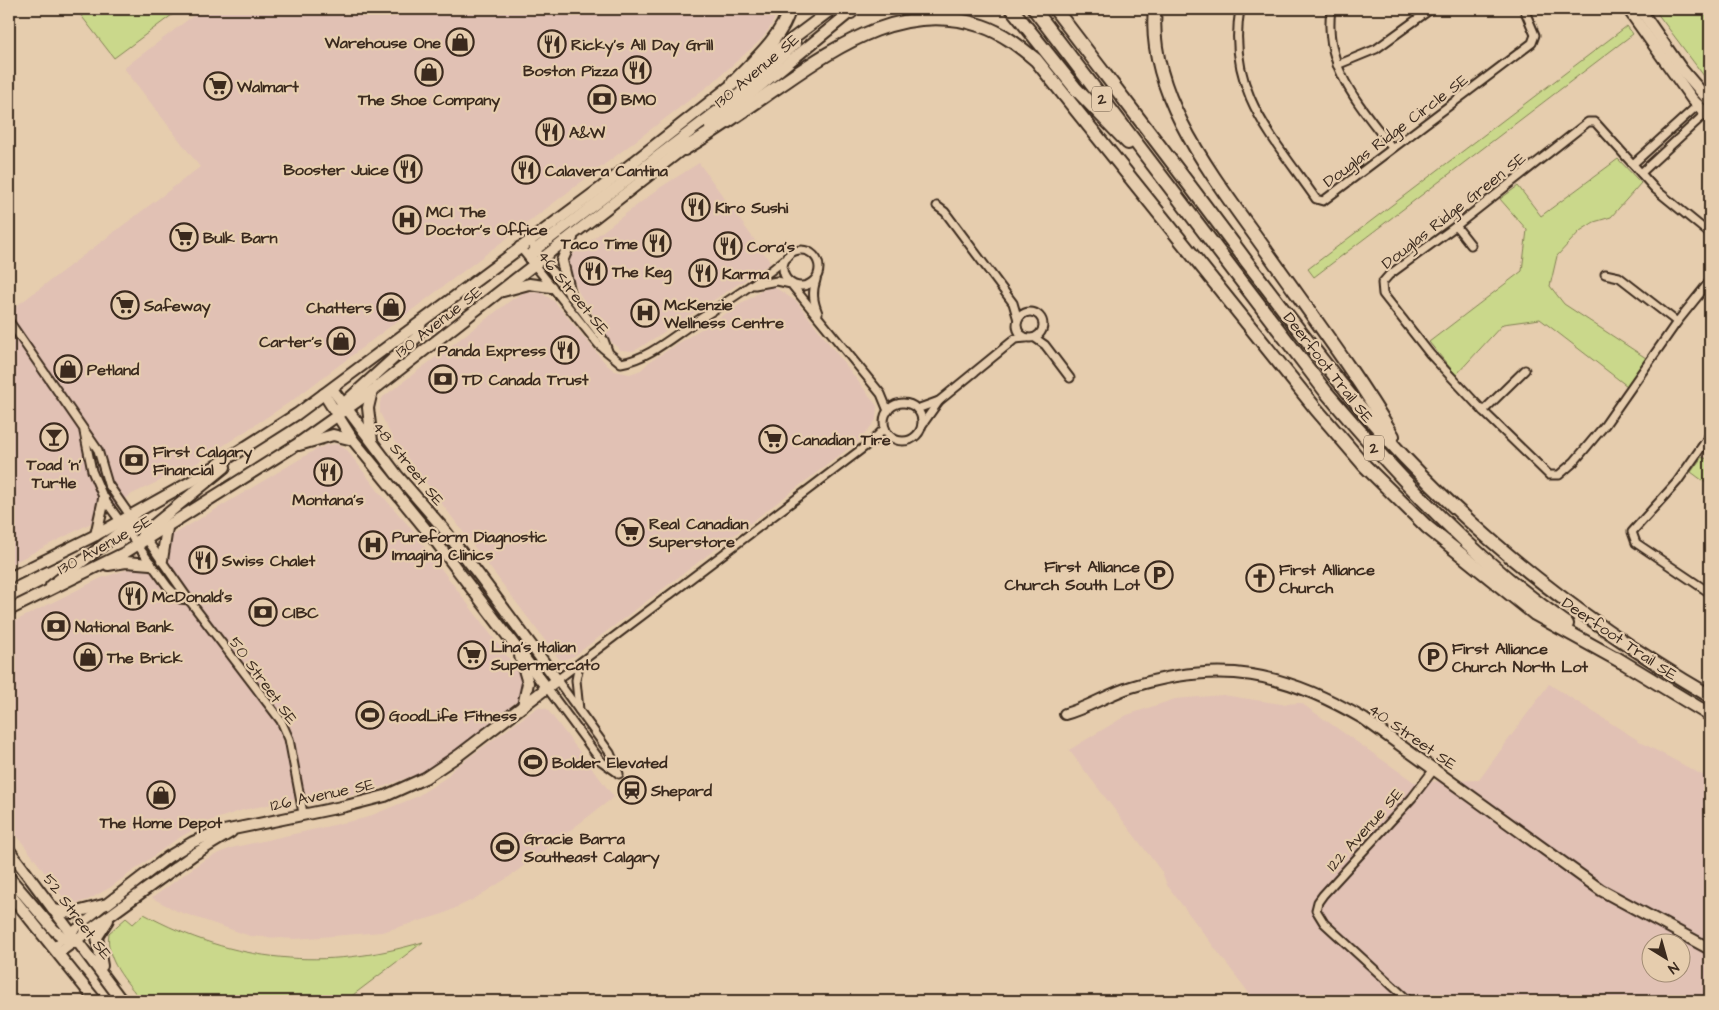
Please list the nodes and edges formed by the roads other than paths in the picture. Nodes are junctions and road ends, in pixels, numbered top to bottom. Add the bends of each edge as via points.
1 (789, 9) edge
2 (832, 9) edge
3 (1012, 9) edge
4 (1034, 9) edge
5 (1055, 9) edge
6 (1155, 9) edge
7 (1240, 9) edge
8 (1331, 9) edge
9 (1432, 9) edge
10 (1524, 9) edge
11 (1628, 9) edge
12 (1640, 9) edge
13 (849, 10) edge
14 (811, 26) junction
15 (1337, 65) junction
16 (733, 83) junction
17 (1710, 102) edge
18 (1697, 104) junction
19 (1708, 116) edge
20 (1392, 148) junction
21 (684, 149) junction
22 (1633, 164) junction
23 (1641, 173) junction
24 (1171, 189) junction
25 (939, 205) dead end
26 (1456, 226) junction
27 (574, 234) junction
28 (1710, 234) edge
29 (528, 240) junction
30 (1470, 245) dead end
31 (519, 246) junction
32 (536, 249) junction
33 (788, 257) junction
34 (543, 258) junction
35 (533, 264) junction
36 (1605, 274) dead end
37 (817, 277) junction
38 (1710, 281) edge
39 (791, 284) junction
40 (750, 287) junction
41 (550, 288) junction
42 (500, 292) junction
43 (570, 294) junction
44 (1014, 303) junction
45 (1028, 312) junction
46 (821, 320) junction
47 (1018, 320) junction
48 (9, 321) edge
49 (421, 322) junction
50 (1677, 322) junction
51 (1041, 333) junction
52 (1017, 335) junction
53 (1034, 338) junction
54 (1045, 345) junction
55 (609, 353) junction
56 (1525, 370) dead end
57 (1070, 378) dead end
58 (372, 391) junction
59 (328, 392) junction
60 (881, 394) junction
61 (939, 401) junction
62 (902, 403) junction
63 (345, 406) junction
64 (917, 410) junction
65 (1483, 411) junction
66 (888, 412) junction
67 (338, 416) junction
68 (922, 425) junction
69 (886, 430) junction
70 (84, 432) junction
71 (1710, 435) edge
72 (353, 440) junction
73 (373, 444) junction
74 (296, 445) junction
75 (235, 455) junction
76 (1406, 458) junction
77 (104, 499) junction
78 (132, 516) junction
79 (123, 525) junction
80 (166, 528) junction
81 (96, 535) junction
82 (146, 536) junction
83 (137, 545) junction
84 (162, 560) junction
85 (150, 564) junction
86 (99, 566) junction
87 (9, 578) edge
88 (1710, 593) edge
89 (44, 594) junction
90 (189, 600) junction
91 (9, 610) edge
92 (518, 650) junction
93 (1622, 662) junction
94 (579, 665) junction
95 (557, 680) junction
96 (547, 688) junction
97 (1710, 696) edge
98 (523, 706) junction
99 (578, 710) junction
100 (1065, 714) dead end
101 (1710, 715) edge
102 (1435, 768) junction
103 (303, 814) junction
104 (234, 830) junction
105 (9, 850) edge
106 (9, 877) edge
107 (9, 893) edge
108 (108, 904) junction
109 (53, 910) junction
110 (113, 914) junction
111 (70, 936) junction
112 (55, 950) junction
113 (1710, 950) edge
114 (106, 979) junction
115 (96, 1001) edge
116 (122, 1001) edge
117 (1410, 1001) edge

1 - 16 highway via 770,44
2 - 14 main road, 130 Avenue SE
3 - 24 highway via 1076,89
4 - 24 highway, Deerfoot Trail SE / 2
5 - 76 highway, Deerfoot Trail SE / 2 via 1317,354
6 - 76 highway via 1160,64 1167,90 1186,132 1365,388
7 - 20 street, Douglas Ridge Circle SE via 1237,42 1246,93 1316,199 1323,201
8 - 15 street via 1330,42
9 - 15 street via 1376,50
10 - 20 street, Douglas Ridge Circle SE via 1535,35 1532,43
11 - 18 main road
12 - 17 main road via 1681,68
13 - 21 main road, 130 Avenue SE
14 - 16 main road, 130 Avenue SE
14 - 32 main road via 782,57 737,96
15 - 20 street via 1344,82
16 - 29 main road, 130 Avenue SE via 602,187
17 - 18 street
17 - 19 street
18 - 19 main road
18 - 22 street
19 - 23 street
21 - 27 main road, 130 Avenue SE
21 - 93 highway via 819,58 882,26 912,19 948,18 982,26 1011,40 1036,60 1365,466 1427,527 1535,614
22 - 23 street, Douglas Ridge Green SE
22 - 26 street, Douglas Ridge Green SE via 1595,122 1588,122
23 - 28 street, Douglas Ridge Green SE via 1655,189
24 - 93 highway, Deerfoot Trail SE / 2 via 1326,392 1400,477 1480,554 1561,620
25 - 44 street
26 - 30 street
26 - 65 street, Douglas Ridge Green SE via 1389,275 1382,284 1383,294 1430,354
27 - 34 main road, 130 Avenue SE
27 - 43 main road via 562,261
29 - 31 main road, 130 Avenue SE
29 - 32 street, 46 Street SE
31 - 35 street, 46 Street SE
31 - 49 main road, 130 Avenue SE
32 - 34 street, 46 Street SE
32 - 35 main road via 532,255
33 - 37 street via 798,251 810,252 819,266
33 - 39 street via 784,268
33 - 40 street
34 - 35 main road, 130 Avenue SE
34 - 43 street, 46 Street SE
35 - 41 street, 46 Street SE
35 - 42 main road, 130 Avenue SE
36 - 50 street via 1619,277
37 - 39 street via 804,286
37 - 46 street via 813,289 814,303
38 - 50 street, Douglas Ridge Green SE
39 - 40 street via 774,281
39 - 46 street
40 - 55 street, 46 Street SE via 632,361 621,363
41 - 42 main road via 529,284
41 - 55 street, 46 Street SE
42 - 58 main road, 130 Avenue SE
43 - 55 street, 46 Street SE via 604,340
44 - 45 street
44 - 47 street
45 - 47 street
45 - 51 street via 1040,316 1044,324
46 - 60 street
47 - 52 street
48 - 70 street, 50 Street SE
49 - 59 main road, 130 Avenue SE
49 - 63 main road via 417,337
50 - 65 street, Douglas Ridge Green SE via 1614,413 1574,462 1559,475 1549,476
51 - 53 street
51 - 54 street
52 - 53 street
52 - 61 street
53 - 54 street
54 - 57 street
56 - 65 street
58 - 63 main road, 130 Avenue SE
58 - 73 main road via 368,408
59 - 63 main road, 48 Street SE
59 - 67 main road, 48 Street SE
59 - 75 main road, 130 Avenue SE
60 - 62 street
60 - 66 street
61 - 64 street
61 - 68 street
62 - 64 street
62 - 66 street
63 - 67 main road, 130 Avenue SE
63 - 73 main road, 48 Street SE
64 - 68 street
66 - 69 street
67 - 72 main road, 48 Street SE
67 - 74 main road, 130 Avenue SE
68 - 69 street via 917,435 907,441 896,440
69 - 94 street, 126 Avenue SE
70 - 77 street, 50 Street SE via 92,471
70 - 78 street, 50 Street SE via 98,450 108,484
71 - 88 street via 1677,482 1632,532 1636,543
72 - 74 main road via 334,435
72 - 92 main road, 48 Street SE
73 - 95 main road, 48 Street SE via 449,535
74 - 80 main road, 130 Avenue SE
75 - 78 main road, 130 Avenue SE
75 - 82 main road
76 - 97 highway, Deerfoot Trail SE / 2 via 1475,526 1545,586 1631,648
77 - 79 street, 50 Street SE
77 - 81 main road
78 - 79 main road via 131,523
78 - 82 street, 50 Street SE
79 - 81 main road, 130 Avenue SE
79 - 83 street, 50 Street SE
79 - 89 main road
80 - 82 main road, 130 Avenue SE
80 - 84 main road
81 - 87 main road, 130 Avenue SE
82 - 83 main road via 138,540
82 - 84 street, 50 Street SE
83 - 85 street, 50 Street SE
83 - 86 main road, 130 Avenue SE
84 - 90 street, 50 Street SE
85 - 86 main road via 126,562
85 - 90 street, 50 Street SE via 180,599
86 - 89 main road, 130 Avenue SE
89 - 91 main road, 130 Avenue SE
90 - 103 street, 50 Street SE via 285,729
92 - 96 main road, 48 Street SE
92 - 98 main road via 528,683
93 - 101 highway, Deerfoot Trail SE / 2
94 - 95 street, 126 Avenue SE
94 - 99 street via 576,680
95 - 96 main road, 126 Avenue SE
95 - 99 street, 48 Street SE
96 - 98 main road, 126 Avenue SE
96 - 99 street, 48 Street SE via 601,761 619,774 610,753
98 - 103 main road, 126 Avenue SE via 425,778 385,796
100 - 102 main road, 40 Street SE via 1161,678 1202,672 1266,676 1300,686 1335,702
102 - 113 main road, 40 Street SE via 1601,890
102 - 117 street, 122 Avenue SE via 1412,798 1323,895 1316,910 1324,923
103 - 104 main road, 126 Avenue SE
104 - 108 main road, 126 Avenue SE via 214,833 193,842 168,857
104 - 110 main road, 126 Avenue SE via 193,855
105 - 109 main road, 52 Street SE
106 - 111 main road
107 - 112 main road
108 - 109 main road via 73,913
108 - 111 street, 126 Avenue SE
109 - 111 main road, 52 Street SE
110 - 111 main road, 126 Avenue SE
110 - 114 main road via 97,936 98,956
111 - 112 main road, 126 Avenue SE
111 - 114 main road, 52 Street SE
112 - 115 main road
114 - 116 main road, 52 Street SE

